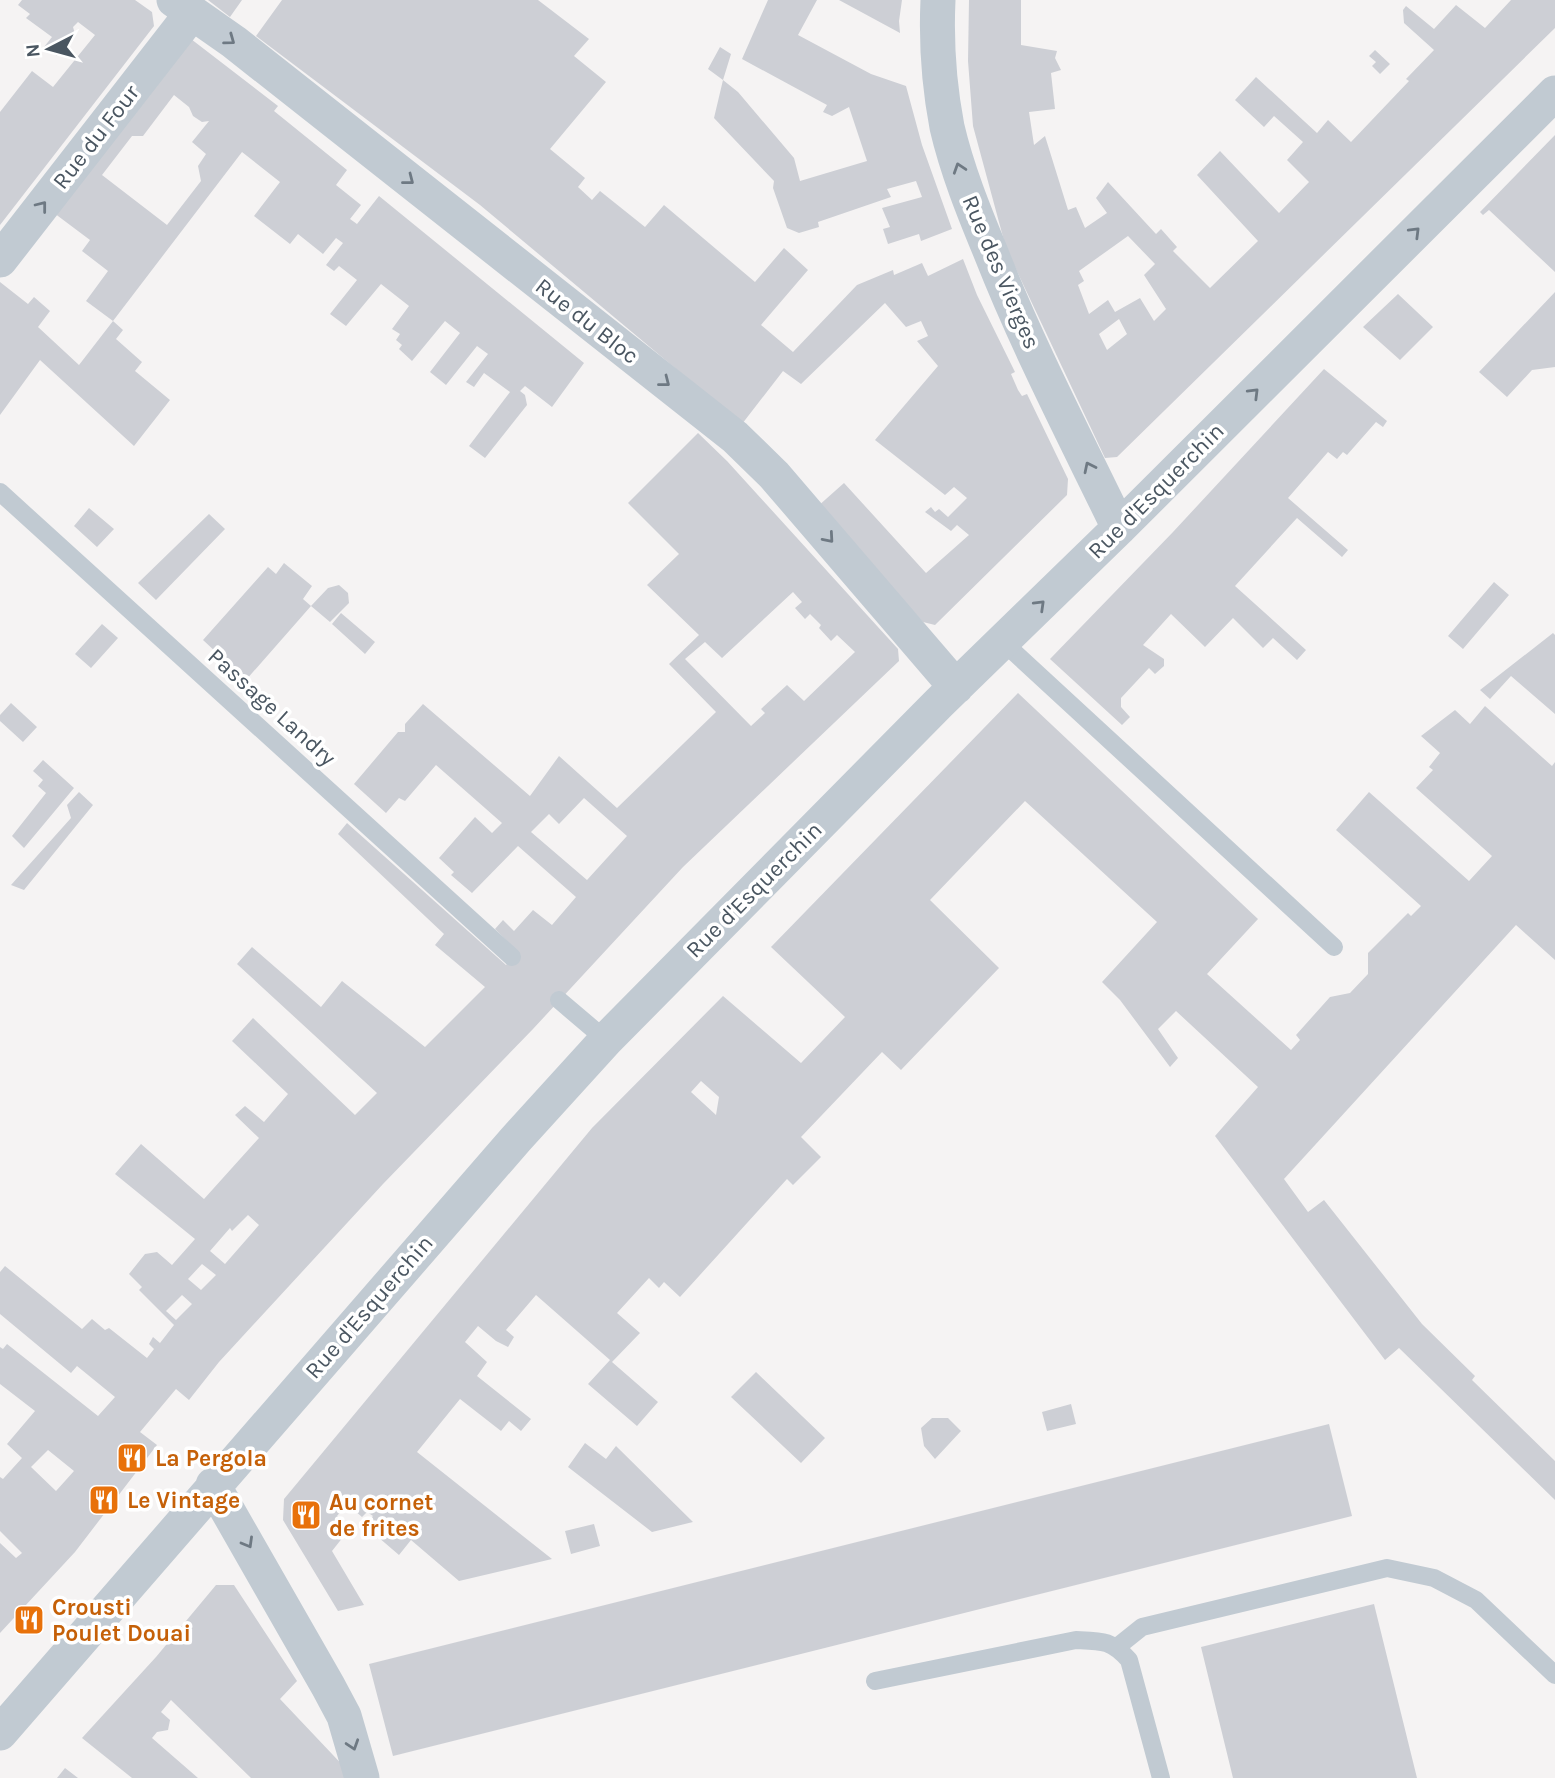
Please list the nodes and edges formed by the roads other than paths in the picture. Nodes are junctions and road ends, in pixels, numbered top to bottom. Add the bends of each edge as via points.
1 (938, 0) edge
2 (183, 7) edge
3 (1555, 93) edge
4 (0, 260) edge
5 (0, 492) edge
6 (1119, 528) junction
7 (1003, 642) junction
8 (957, 687) junction
9 (1334, 947) dead end
10 (512, 957) dead end
11 (559, 1000) dead end
12 (606, 1040) junction
13 (214, 1485) junction
14 (1117, 1647) junction
15 (1555, 1675) edge
16 (875, 1681) dead end
17 (0, 1733) edge
18 (362, 1778) edge
19 (1160, 1778) edge

6 -> 1 street, Rue des Vierges via 1007,293 973,209 942,97
4 -> 2 street, Rue du Four
2 -> 8 street, Rue du Bloc via 234,42 735,437 774,475
6 -> 3 street, Rue d'Esquerchin
5 - 10 lane, Passage Landry
7 -> 6 street, Rue d'Esquerchin
7 - 8 street, Rue d'Esquerchin
7 - 9 lane
8 - 12 street, Rue d'Esquerchin
11 - 12 lane
12 - 13 street, Rue d'Esquerchin
13 - 17 street, Rue d'Esquerchin
13 -> 18 street via 344,1716
14 - 15 lane via 1142,1627 1387,1568 1434,1578 1476,1600
14 - 16 lane via 1076,1640
14 - 19 lane via 1129,1660

